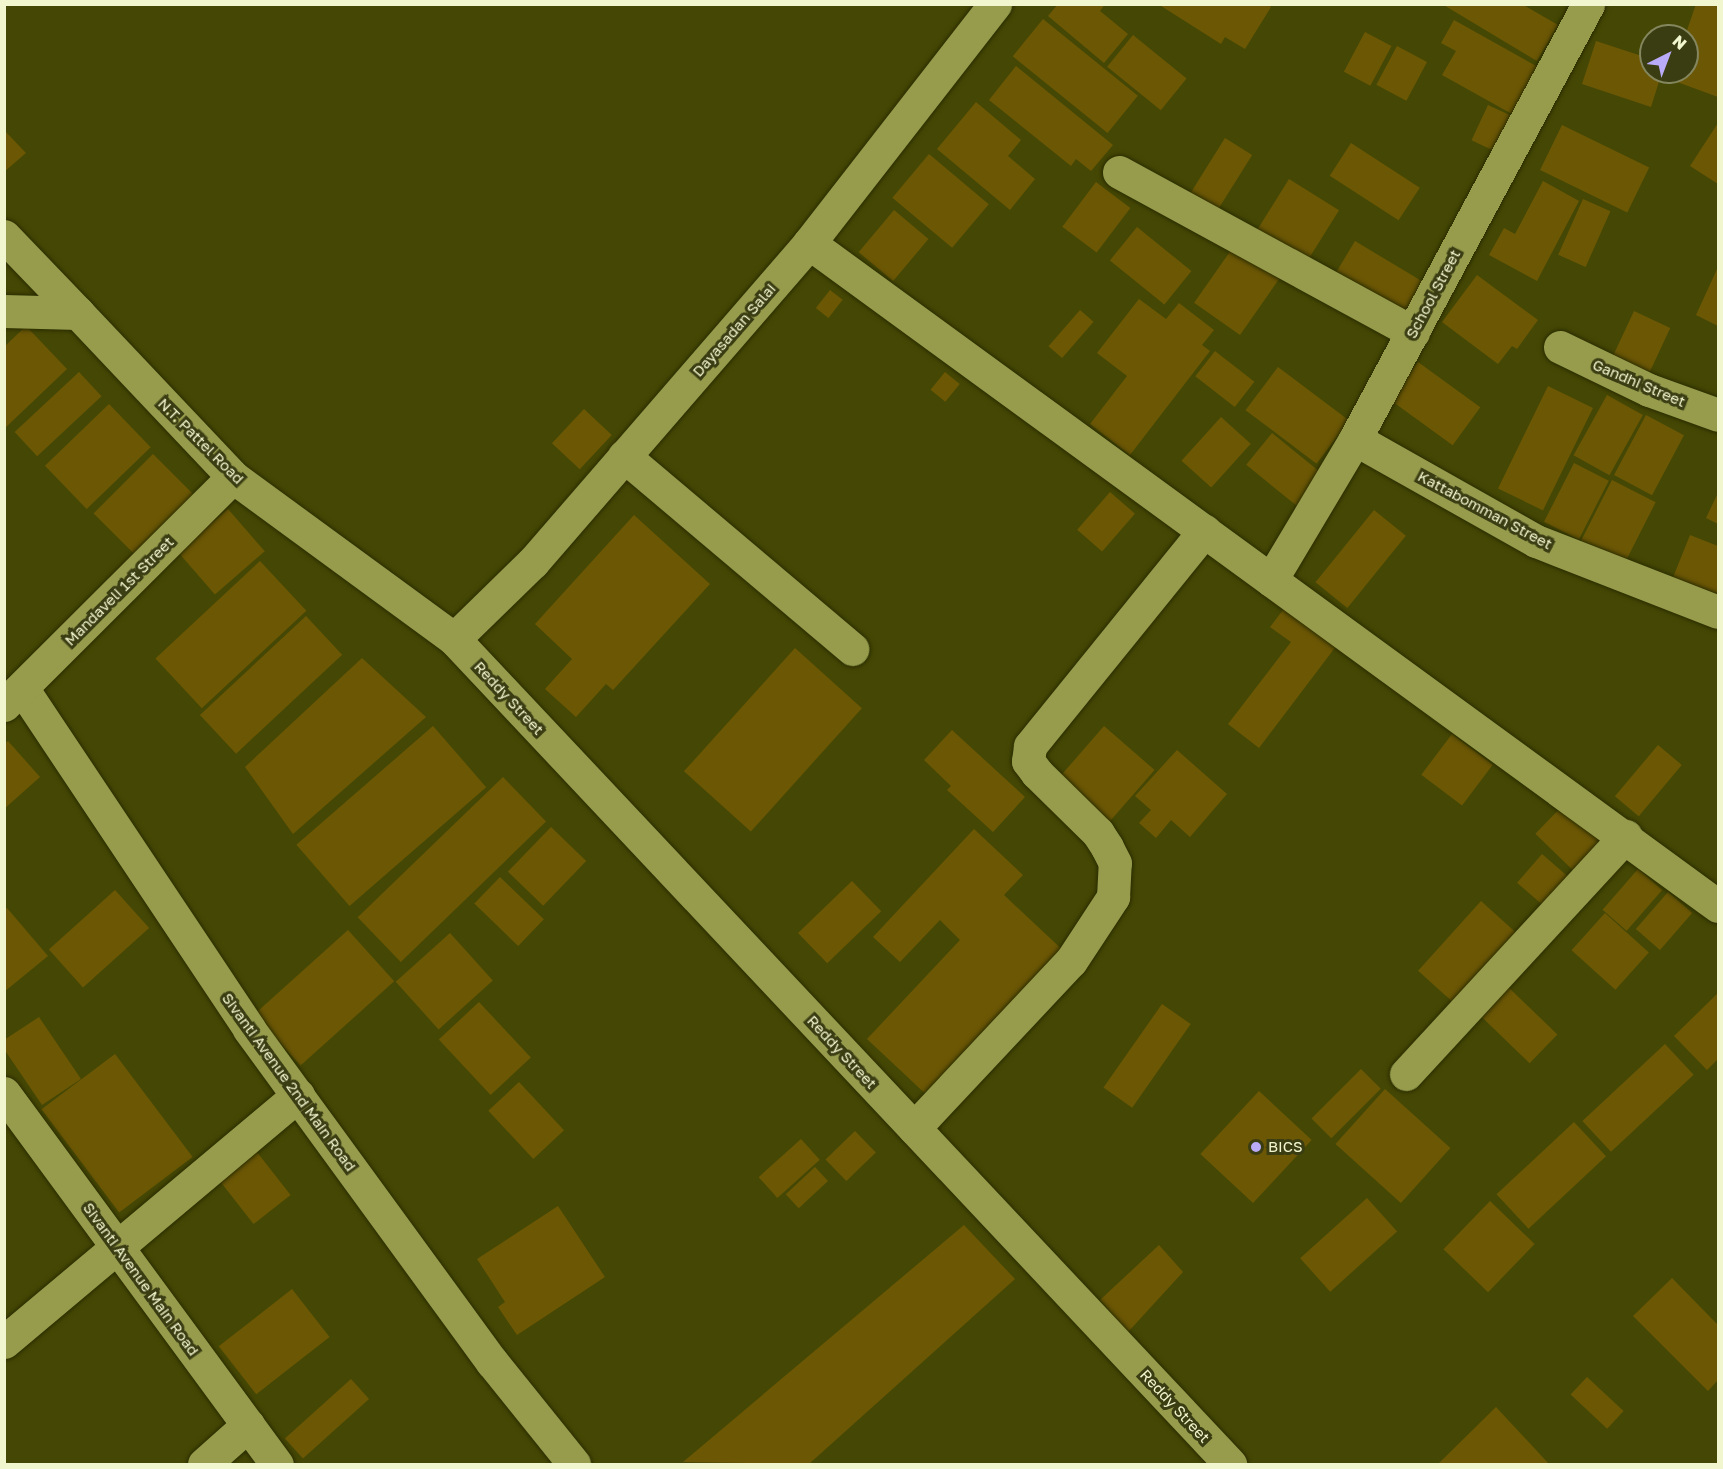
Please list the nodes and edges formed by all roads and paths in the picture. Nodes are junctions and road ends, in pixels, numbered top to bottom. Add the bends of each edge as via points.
1 (995, 4) edge
2 (1588, 4) edge
3 (1119, 172) dead end
4 (4, 236) edge
5 (809, 243) junction
6 (4, 311) edge
7 (78, 314) junction
8 (1413, 332) junction
9 (1560, 347) dead end
10 (1719, 415) edge
11 (1356, 439) junction
12 (624, 456) junction
13 (233, 477) junction
14 (1204, 531) junction
15 (1271, 580) junction
16 (1719, 612) edge
17 (454, 639) junction
18 (852, 650) dead end
19 (13, 696) edge
20 (1626, 836) junction
21 (1719, 906) edge
22 (1406, 1074) dead end
23 (4, 1093) edge
24 (298, 1095) junction
25 (914, 1128) junction
26 (118, 1247) junction
27 (4, 1342) edge
28 (248, 1425) junction
29 (204, 1464) edge
30 (277, 1464) edge
31 (574, 1464) edge
32 (1230, 1464) edge

1 - 5 street, Dayasadan Salai
2 - 8 street, School Street
3 - 8 street
4 - 7 street, N.T. Pattel Road
5 - 12 street, Dayasadan Salai
5 - 14 street
6 - 7 street
7 - 13 street, N.T. Pattel Road
8 - 11 street, School Street
9 - 10 street, Gandhi Street via 1649,390
11 - 15 street, School Street
11 - 16 street, Kattabomman Street via 1536,540
12 - 17 street, Dayasadan Salai via 533,562
12 - 18 street
13 - 17 street, N.T. Pattel Road
13 - 19 street, Mandaveli 1st Street
14 - 15 street
14 - 25 street via 1030,746 1028,761 1037,773 1098,833 1107,847 1115,863 1113,897 1071,962
15 - 20 street
17 - 25 street, Reddy Street
19 - 24 street, Sivanti Avenue 2nd Main Road
20 - 21 street
20 - 22 street
23 - 26 street, Sivanti Avenue Main Road
24 - 26 street
24 - 31 street, Sivanti Avenue 2nd Main Road via 492,1362
25 - 32 street, Reddy Street
26 - 27 street
26 - 28 street, Sivanti Avenue Main Road
28 - 29 street
28 - 30 street, Sivanti Avenue Main Road

